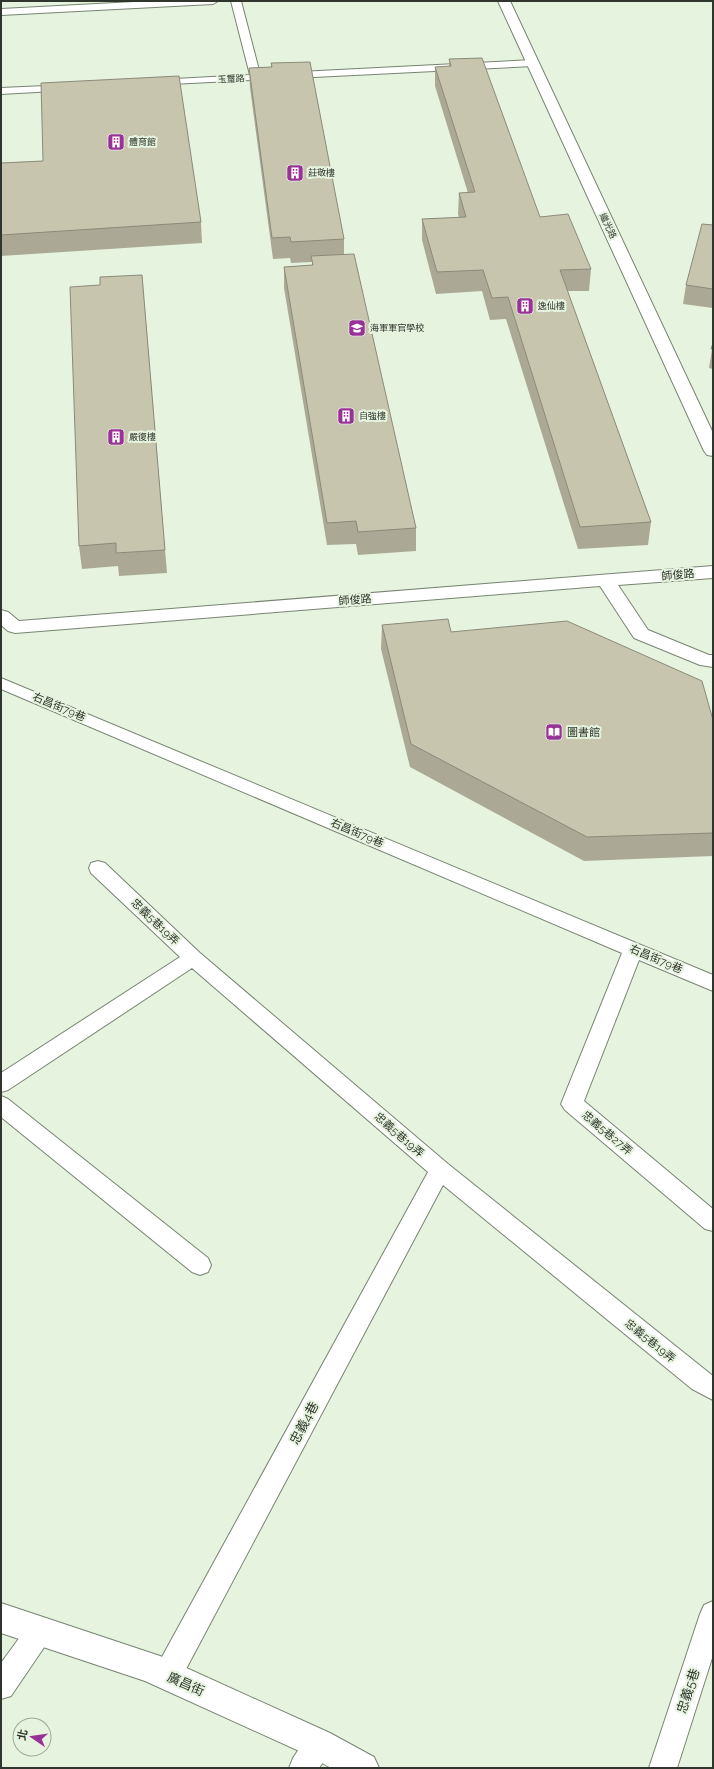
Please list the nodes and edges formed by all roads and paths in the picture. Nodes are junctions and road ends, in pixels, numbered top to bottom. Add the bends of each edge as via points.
1 (213, 1) edge
2 (236, 1) edge
3 (504, 1) edge
4 (21, 6) edge
5 (1, 12) edge
6 (533, 63) junction
7 (256, 78) junction
8 (144, 84) edge
9 (81, 87) edge
10 (1, 91) edge
11 (713, 452) edge
12 (713, 572) edge
13 (606, 581) junction
14 (1, 616) edge
15 (713, 661) edge
16 (1, 683) edge
17 (98, 868) dead end
18 (633, 950) junction
19 (193, 958) junction
20 (713, 984) edge
21 (1, 1084) edge
22 (1, 1106) edge
23 (440, 1170) junction
24 (713, 1222) edge
25 (200, 1265) dead end
26 (713, 1389) edge
27 (713, 1614) edge
28 (1, 1618) edge
29 (40, 1631) junction
30 (167, 1676) junction
31 (1, 1686) edge
32 (311, 1756) edge
33 (363, 1768) edge
34 (663, 1768) edge

1 - 4 lane
2 - 7 lane
3 - 6 street, 繼光路
4 - 5 lane
6 - 7 lane, 玉璽路
6 - 11 street, 繼光路
7 - 8 lane, 玉璽路
9 - 10 lane
12 - 13 street, 師俊路
13 - 14 street, 師俊路 via 16,627
13 - 15 street via 641,634 707,662
16 - 18 lane, 右昌街79巷
17 - 19 lane, 忠義5巷19弄
18 - 20 lane, 右昌街79巷
18 - 24 lane, 忠義5巷27弄 via 572,1104
19 - 21 lane
19 - 23 lane, 忠義5巷19弄
22 - 25 lane
23 - 26 lane, 忠義5巷19弄
23 - 30 lane, 忠義4巷
27 - 34 lane, 忠義5巷
28 - 29 street, 廣昌街
29 - 30 street, 廣昌街 via 149,1667
29 - 31 lane
30 - 32 street, 廣昌街
32 - 33 street, 廣昌街

